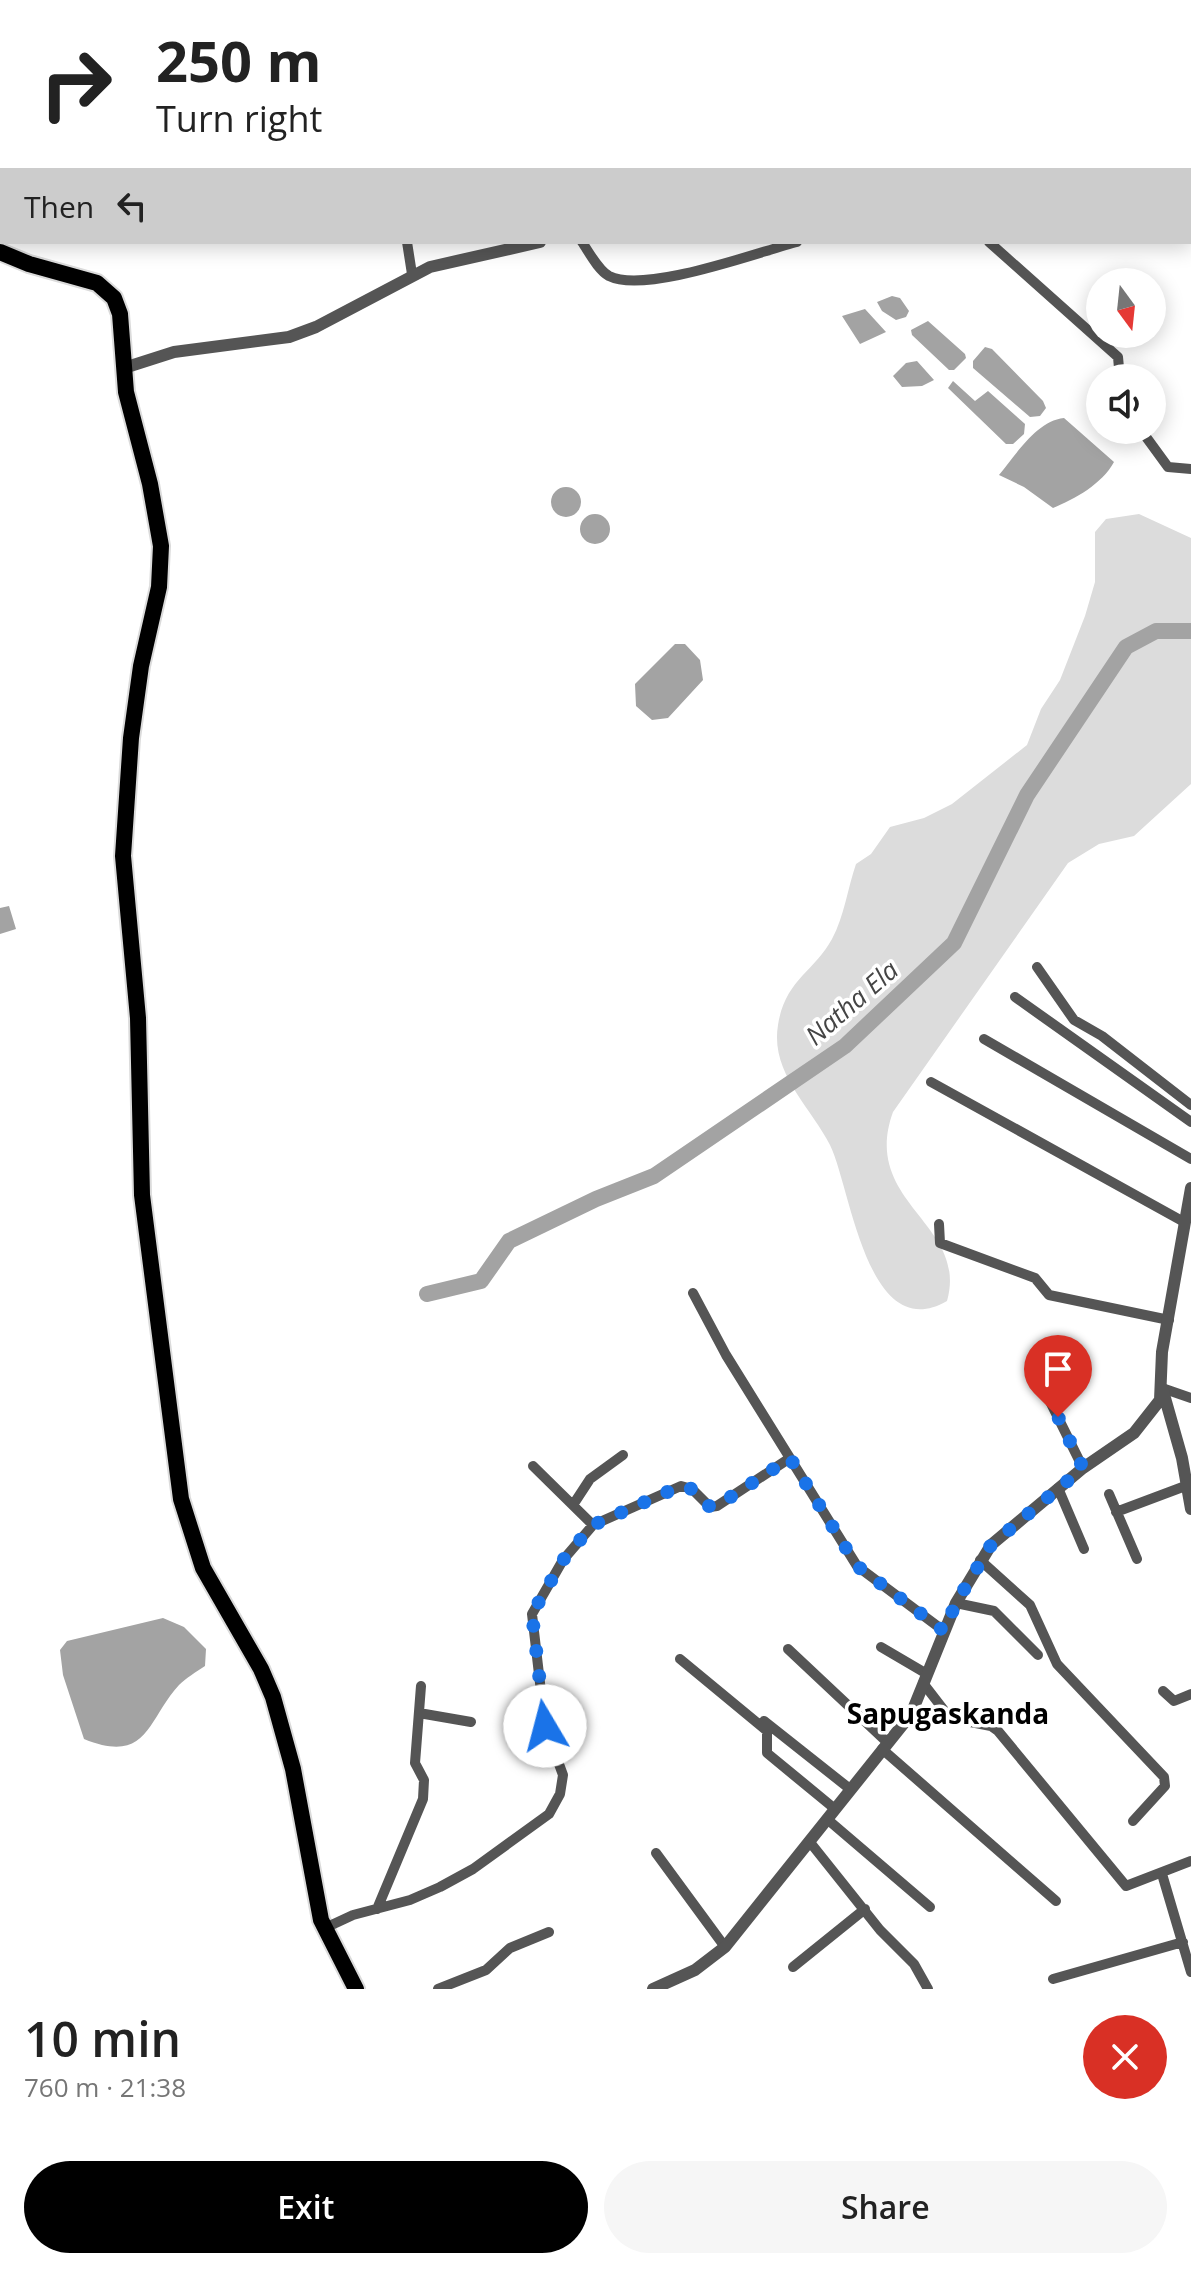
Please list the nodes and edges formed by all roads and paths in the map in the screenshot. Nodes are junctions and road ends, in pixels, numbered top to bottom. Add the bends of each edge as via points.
1 (407, 244) edge
2 (532, 244) edge
3 (583, 244) edge
4 (790, 244) edge
5 (991, 244) edge
6 (0, 252) edge
7 (412, 274) junction
8 (1119, 364) edge
9 (124, 368) junction
10 (1151, 444) edge
11 (1191, 469) edge
12 (1037, 967) dead end
13 (1015, 997) dead end
14 (984, 1039) dead end
15 (931, 1082) dead end
16 (1191, 1105) edge
17 (1191, 1122) edge
18 (1191, 1159) edge
19 (1191, 1188) edge
20 (1184, 1222) junction
21 (939, 1224) dead end
22 (693, 1293) dead end
23 (1169, 1320) junction
24 (1032, 1365) dead end
25 (1162, 1388) junction
26 (1191, 1398) edge
27 (623, 1455) dead end
28 (790, 1458) junction
29 (533, 1466) dead end
30 (1083, 1468) junction
31 (1188, 1485) junction
32 (1058, 1488) junction
33 (1109, 1494) dead end
34 (573, 1505) junction
35 (1191, 1509) edge
36 (1116, 1512) junction
37 (593, 1525) junction
38 (1084, 1549) dead end
39 (1137, 1559) dead end
40 (980, 1560) junction
41 (956, 1603) junction
42 (944, 1631) junction
43 (881, 1647) dead end
44 (788, 1649) dead end
45 (1038, 1655) dead end
46 (680, 1659) dead end
47 (925, 1679) junction
48 (421, 1686) dead end
49 (729, 1691) dead end
50 (1163, 1691) dead end
51 (1191, 1694) edge
52 (419, 1713) junction
53 (471, 1722) dead end
54 (884, 1745) junction
55 (850, 1789) junction
56 (831, 1814) junction
57 (1133, 1821) dead end
58 (809, 1841) junction
59 (656, 1853) dead end
60 (1191, 1861) edge
61 (1162, 1874) junction
62 (1056, 1901) dead end
63 (930, 1907) dead end
64 (377, 1909) junction
65 (865, 1909) junction
66 (325, 1928) junction
67 (549, 1932) dead end
68 (1183, 1942) junction
69 (725, 1947) junction
70 (793, 1967) dead end
71 (1191, 1972) edge
72 (1053, 1979) dead end
73 (356, 1989) edge
74 (438, 1989) edge
75 (653, 1989) edge
76 (928, 1989) edge

1 - 7 street
2 - 7 street
3 - 4 street via 605,274 627,283
5 - 8 street via 1118,357
6 - 9 main road via 108,290 118,305
7 - 9 street via 289,337 174,352
9 - 66 main road via 161,546 159,587 131,738 123,856 138,1018 142,1195 154,1296 187,1525 203,1568 261,1669 276,1708
10 - 11 street via 1168,467
12 - 16 street via 1074,1020
13 - 17 street
14 - 18 street
15 - 20 street
19 - 20 street
20 - 23 street
21 - 23 street via 940,1243 1035,1278 1049,1295
22 - 28 street
23 - 25 street
24 - 30 street
25 - 26 street
25 - 30 street via 1143,1425
25 - 31 street
27 - 34 street via 590,1479
28 - 37 street via 717,1506 710,1507 692,1489 681,1486
28 - 42 street via 857,1566
29 - 34 street
30 - 32 street
31 - 35 street
31 - 36 street
32 - 38 street
32 - 40 street
33 - 36 street
34 - 37 street
36 - 39 street
37 - 64 street via 563,1560 530,1618 545,1726 563,1775 555,1805 473,1869 427,1893
40 - 41 street
40 - 57 street via 1030,1605 1057,1664 1164,1777 1165,1786
41 - 42 street
41 - 45 street via 994,1611
42 - 47 street
43 - 47 street
44 - 54 street
46 - 56 street via 767,1731 767,1753
47 - 54 street via 910,1715
47 - 61 street via 950,1718 998,1731 1126,1886
48 - 52 street
49 - 55 street
50 - 51 street via 1174,1701
52 - 53 street
52 - 64 street via 415,1763 424,1780 423,1799
54 - 55 street
54 - 62 street
55 - 56 street
56 - 58 street
56 - 63 street
58 - 65 street
58 - 69 street
59 - 69 street
60 - 61 street
61 - 68 street
64 - 66 street
65 - 70 street
65 - 76 street via 914,1964
66 - 73 main road
67 - 74 street via 510,1948 486,1970
68 - 71 street
68 - 72 street
69 - 75 street via 695,1970

